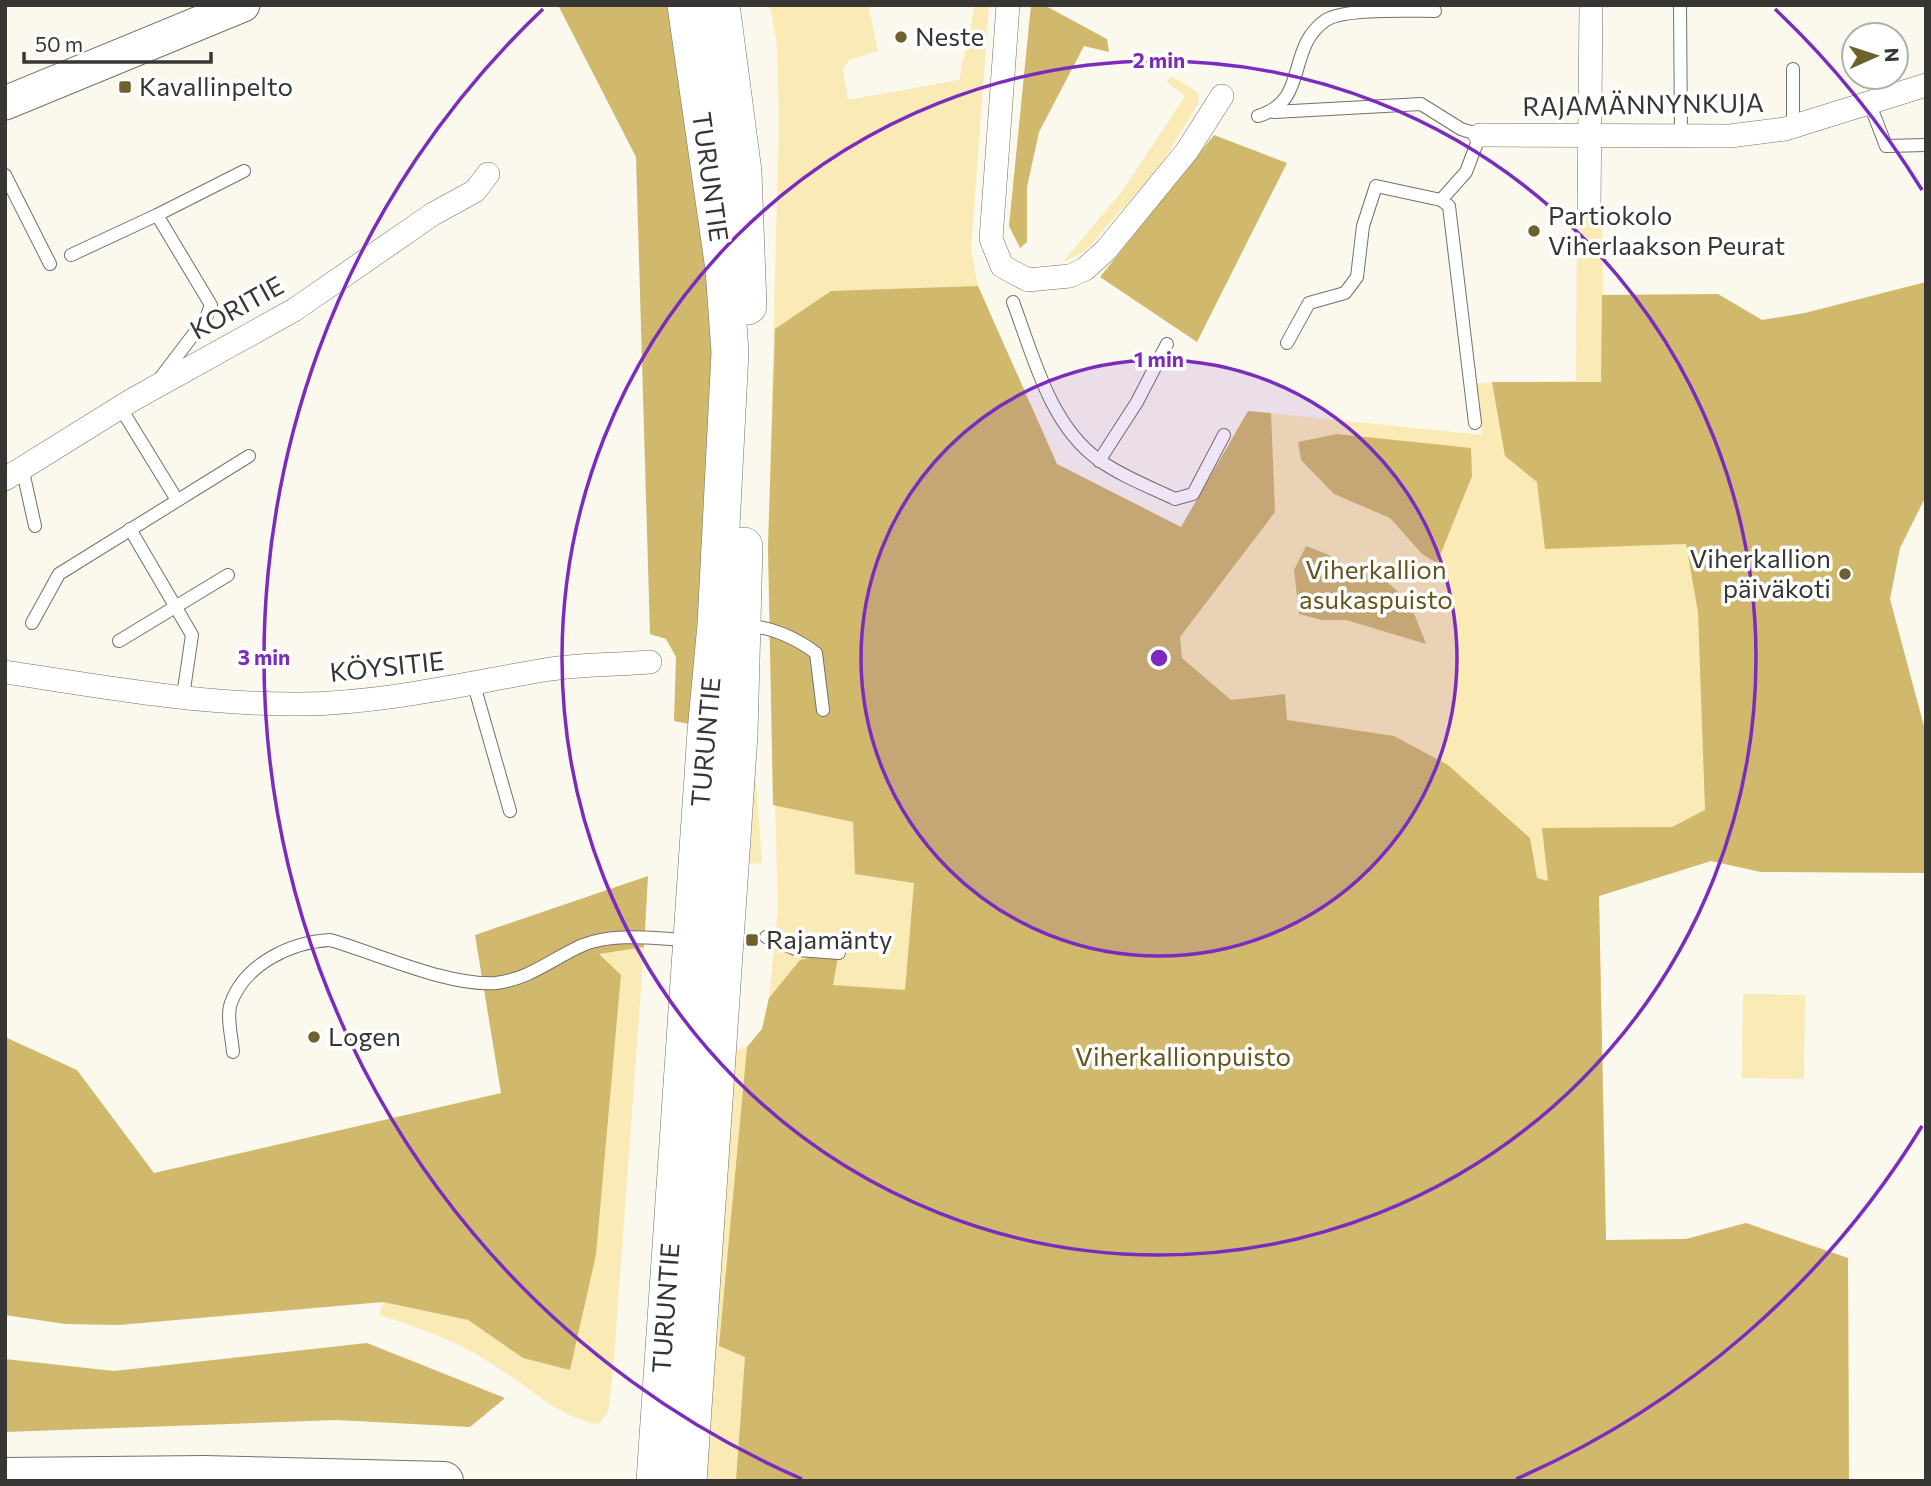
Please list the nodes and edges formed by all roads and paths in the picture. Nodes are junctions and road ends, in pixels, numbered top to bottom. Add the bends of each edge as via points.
1 (243, 5) edge
2 (686, 5) edge
3 (720, 5) edge
4 (1009, 5) edge
5 (1591, 5) edge
6 (1680, 5) edge
7 (1435, 11) dead end
8 (1793, 69) dead end
9 (1926, 85) edge
10 (1222, 96) dead end
11 (1869, 102) junction
12 (5, 103) edge
13 (1273, 112) junction
14 (1258, 116) dead end
15 (1793, 127) junction
16 (1480, 135) junction
17 (1590, 136) junction
18 (1681, 136) junction
19 (1926, 145) edge
20 (244, 171) dead end
21 (488, 174) dead end
22 (5, 175) edge
23 (1441, 200) junction
24 (1589, 206) dead end
25 (157, 215) junction
26 (71, 254) dead end
27 (50, 264) dead end
28 (1013, 302) dead end
29 (1287, 343) dead end
30 (1167, 344) dead end
31 (152, 388) junction
32 (120, 407) junction
33 (1475, 423) dead end
34 (1224, 435) dead end
35 (249, 456) dead end
36 (1099, 461) junction
37 (14, 473) edge
38 (177, 500) junction
39 (35, 526) dead end
40 (130, 529) junction
41 (228, 575) dead end
42 (176, 607) junction
43 (32, 623) dead end
44 (730, 625) junction
45 (119, 641) dead end
46 (650, 662) dead end
47 (5, 672) edge
48 (474, 685) junction
49 (183, 696) junction
50 (823, 710) dead end
51 (510, 811) dead end
52 (766, 937) dead end
53 (709, 940) junction
54 (839, 953) dead end
55 (233, 1052) dead end
56 (5, 1478) edge
57 (444, 1481) edge
58 (655, 1481) edge
59 (688, 1481) edge

1 - 12 main road
2 - 44 main road, TURUNTIE via 724,269 730,352
3 - 44 main road, TURUNTIE via 743,172 748,254
4 - 10 street via 991,239 1002,266 1028,280 1070,276 1106,250 1186,151
5 - 17 street
6 - 18 lane
7 - 13 lane via 1373,11 1328,18 1305,40 1291,94
8 - 15 lane
9 - 11 street, RAJAMÄNNYNKUJA
11 - 15 street, RAJAMÄNNYNKUJA
11 - 19 lane via 1886,146
13 - 14 lane
13 - 16 lane via 1421,104 1461,129
15 - 18 street, RAJAMÄNNYNKUJA via 1730,136
16 - 17 street, RAJAMÄNNYNKUJA
16 - 23 lane via 1466,172
17 - 18 street, RAJAMÄNNYNKUJA
17 - 24 street
20 - 25 lane
21 - 31 street, KORITIE via 475,191 433,214 294,310
22 - 27 lane
23 - 29 lane via 1376,186 1363,226 1357,277 1345,293 1308,303
23 - 33 lane via 1450,206
25 - 26 lane
25 - 31 lane via 211,305
28 - 36 lane via 1047,390 1076,440
30 - 36 lane
31 - 32 street, KORITIE
32 - 37 street, KORITIE
32 - 38 lane
34 - 36 lane via 1193,494 1175,499
35 - 38 lane
37 - 39 lane
38 - 40 lane
40 - 42 lane
40 - 43 lane via 59,574
41 - 42 lane
42 - 45 lane
42 - 49 lane via 192,635
44 - 50 lane via 759,626 801,641 816,653
44 - 53 main road, TURUNTIE
46 - 48 street, KÖYSITIE via 546,670
47 - 49 street, KÖYSITIE
48 - 49 street, KÖYSITIE via 301,704
48 - 51 lane
52 - 54 lane via 798,950
53 - 55 lane via 620,938 585,944 531,975 494,983 459,979 330,940 313,941 248,972 229,1005
53 - 58 main road, TURUNTIE
53 - 59 main road, TURUNTIE
56 - 57 highway via 204,1475

